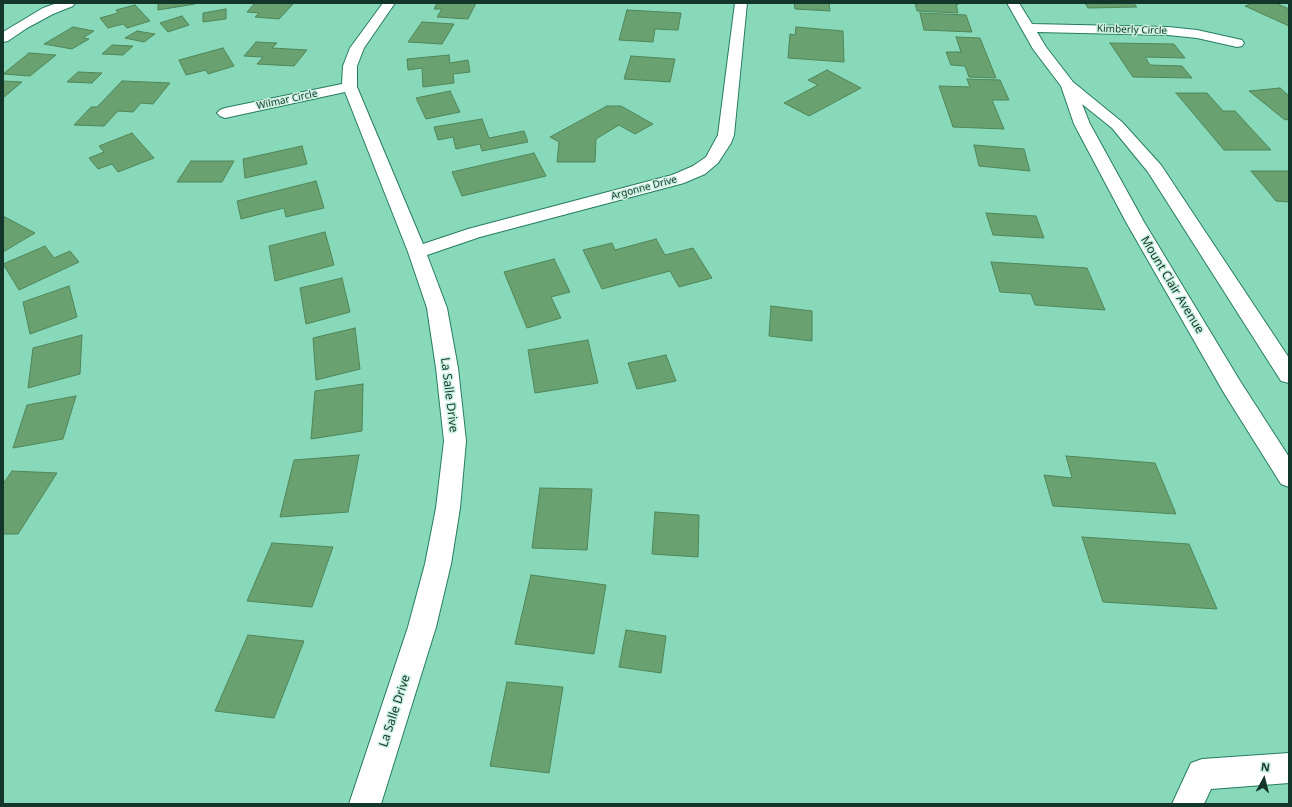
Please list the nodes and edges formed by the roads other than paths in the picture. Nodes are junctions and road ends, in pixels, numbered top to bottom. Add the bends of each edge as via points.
1 (69, 3) edge
2 (389, 3) edge
3 (741, 3) edge
4 (1012, 3) edge
5 (1027, 28) junction
6 (3, 38) edge
7 (1237, 43) dead end
8 (1068, 85) junction
9 (350, 87) junction
10 (225, 113) dead end
11 (417, 252) junction
12 (1289, 375) edge
13 (1289, 477) edge
14 (1289, 768) edge
15 (365, 804) edge
16 (1188, 804) edge

1 - 6 street via 48,11
2 - 9 street, La Salle Drive via 357,48 350,66
3 - 11 street, Argonne Drive via 726,135 724,143 706,165 678,179 474,233
4 - 5 street, Mount Clair Avenue
5 - 7 street, Kimberly Circle via 1168,31
5 - 8 street, Mount Clair Avenue
8 - 12 street, Mount Clair Avenue via 1117,125 1155,169
8 - 13 street, Mount Clair Avenue via 1082,124 1135,222 1232,387
9 - 10 street, Wilmar Circle
9 - 11 street, La Salle Drive
11 - 15 street, La Salle Drive via 437,308 455,441 448,508 426,613
14 - 16 street via 1202,774

